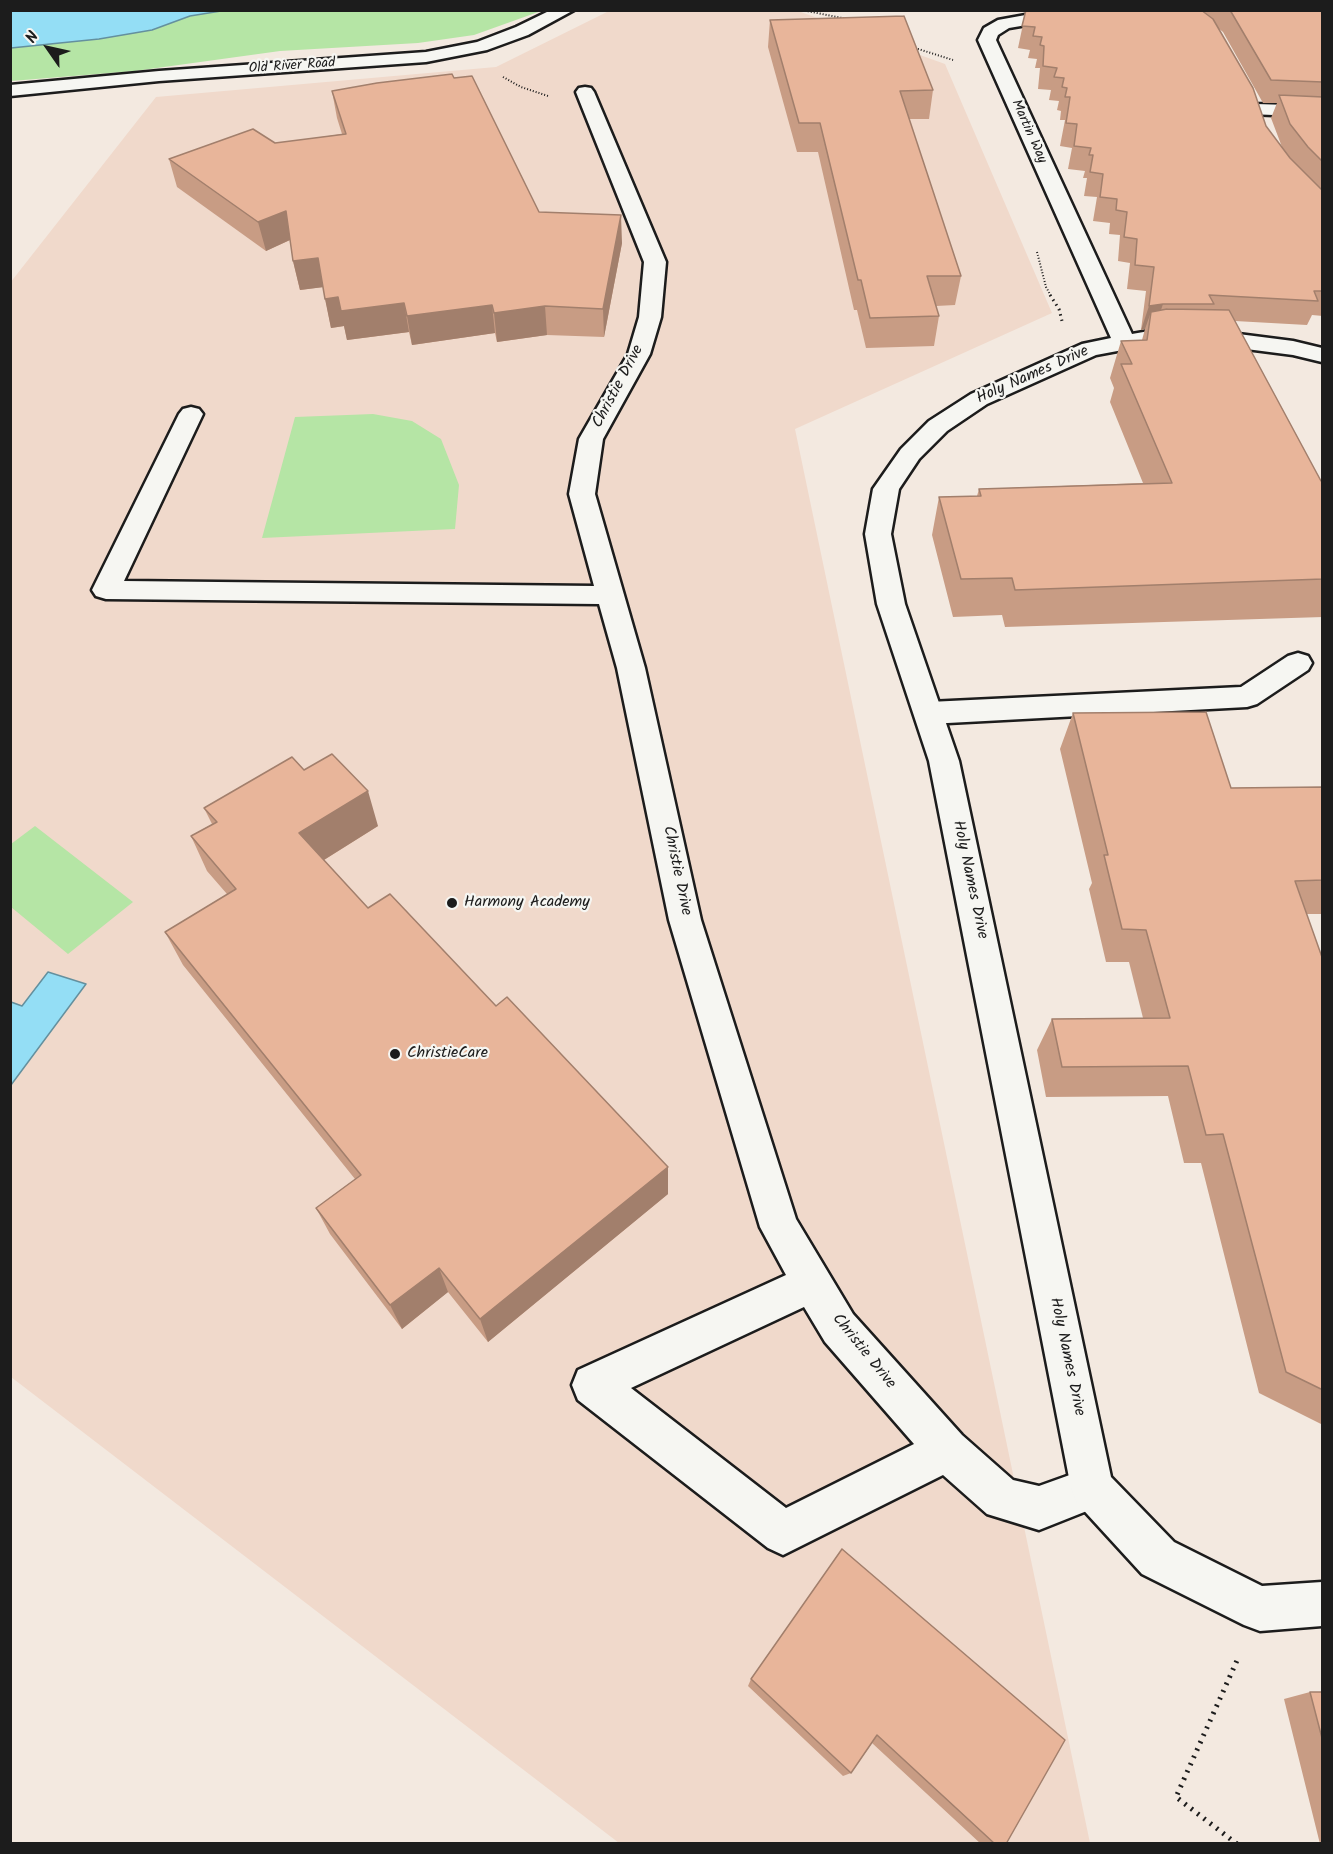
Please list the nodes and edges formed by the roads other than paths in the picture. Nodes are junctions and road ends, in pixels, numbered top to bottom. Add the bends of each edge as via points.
1 (566, 10) edge
2 (1108, 10) edge
3 (1245, 90) edge
4 (10, 91) edge
5 (585, 92) road end
6 (1256, 110) junction
7 (1323, 112) edge
8 (1263, 129) edge
9 (1124, 342) junction
10 (1323, 355) edge
11 (190, 414) dead end
12 (611, 595) junction
13 (1298, 663) dead end
14 (928, 712) junction
15 (812, 1283) junction
16 (946, 1450) junction
17 (1092, 1488) junction
18 (1323, 1604) edge

1 - 4 street, Old River Road via 522,31 467,49 390,61 170,75
2 - 9 street, Martin Way via 1004,24 990,32 987,40
3 - 6 street
5 - 12 street, Christie Drive via 655,262 650,317 639,354 591,439 582,494
6 - 7 street
6 - 8 street
9 - 10 street, Holy Names Drive via 1155,337 1215,338
9 - 14 street, Holy Names Drive via 1090,349 979,399 938,426 910,454 886,489 878,534 889,592
11 - 12 street via 106,590
12 - 15 street, Christie Drive via 632,668 686,920 779,1227
13 - 14 street via 1247,697
14 - 17 street, Holy Names Drive via 944,761
15 - 16 street, Christie Drive via 839,1328
15 - 16 street via 593,1385 783,1533
16 - 17 street, Christie Drive via 1002,1499 1039,1508
17 - 18 street via 1158,1558 1260,1610

